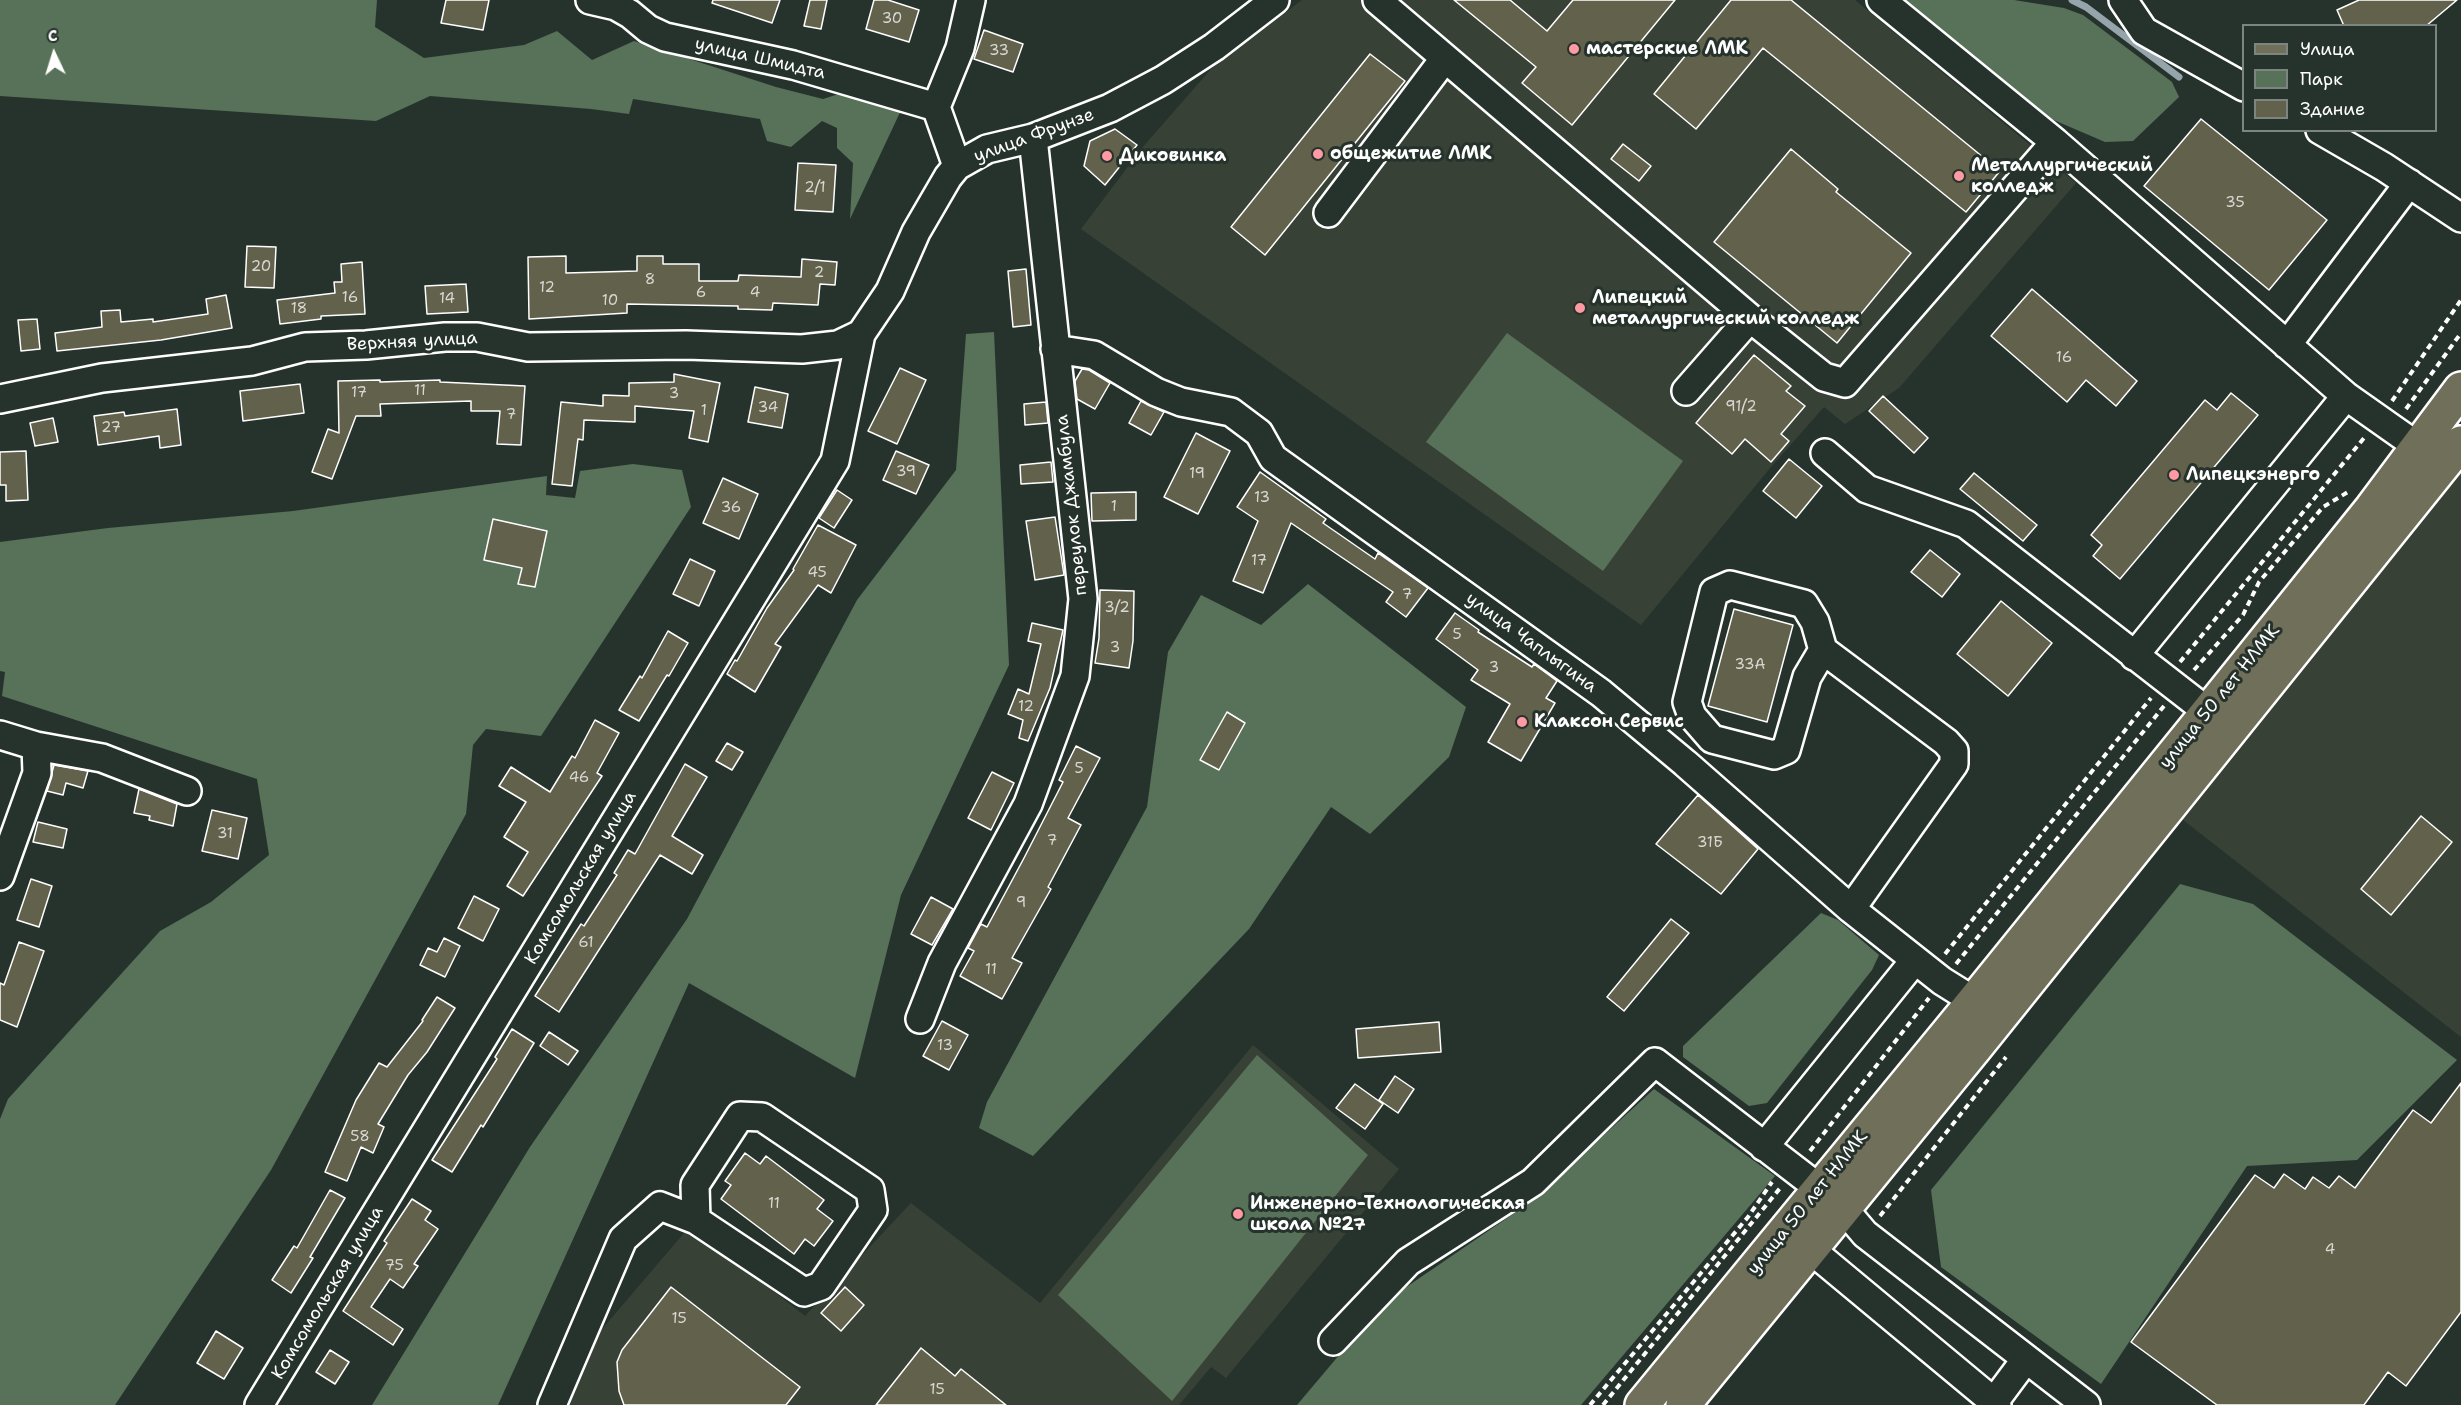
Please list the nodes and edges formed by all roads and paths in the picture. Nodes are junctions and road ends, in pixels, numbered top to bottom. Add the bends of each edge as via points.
1 (590, 0) edge
2 (971, 0) edge
3 (1275, 0) edge
4 (1377, 0) edge
5 (1881, 0) edge
6 (2123, 0) edge
7 (1445, 58) junction
8 (2242, 86) edge
9 (936, 106) junction
10 (2323, 132) edge
11 (1033, 138) junction
12 (2055, 142) junction
13 (957, 166) junction
14 (2409, 183) junction
15 (1328, 213) dead end
16 (2461, 218) edge
17 (2461, 300) edge
18 (1750, 318) junction
19 (2461, 333) edge
20 (861, 334) junction
21 (2287, 345) junction
22 (1055, 349) junction
23 (2461, 389) edge
24 (1686, 391) dead end
25 (0, 399) edge
26 (2340, 403) junction
27 (2388, 433) junction
28 (2461, 443) edge
29 (1825, 453) dead end
30 (2353, 486) dead end
31 (1823, 650) junction
32 (2134, 656) junction
33 (2171, 684) junction
34 (2208, 712) junction
35 (0, 735) edge
36 (36, 746) junction
37 (187, 791) dead end
38 (0, 876) edge
39 (1851, 909) junction
40 (1929, 971) junction
41 (1974, 1001) junction
42 (920, 1019) dead end
43 (1975, 1048) junction
44 (1801, 1175) junction
45 (696, 1220) junction
46 (1809, 1249) junction
47 (1333, 1341) dead end
48 (2026, 1359) junction
49 (1994, 1404) edge
50 (259, 1405) edge
51 (552, 1405) edge
52 (1590, 1405) edge
53 (1603, 1405) edge
54 (1642, 1405) edge
55 (1683, 1405) edge
56 (2086, 1405) edge

1 - 9 street, улица Шмидта via 616,6 665,37 793,65
2 - 9 street via 960,48
3 - 11 street, улица Фрунзе via 1163,80 1110,108
4 - 7 street
5 - 12 street
6 - 8 street via 2144,30
7 - 15 street
7 - 18 street
9 - 13 street
10 - 14 street
11 - 13 street, улица Фрунзе via 987,149
11 - 22 street, переулок Джамбула
12 - 18 street via 1845,383 1824,377
12 - 21 street
13 - 20 street, улица Фрунзе via 939,189 890,291
14 - 16 street
14 - 21 street
17 - 27 path
18 - 24 street
19 - 27 path
20 - 25 street, Верхняя улица via 838,345 802,349 686,345 528,347 477,337 305,347 252,361 102,378
20 - 50 street, Комсомольская улица via 835,461
21 - 26 street
22 - 39 street, улица Чаплыгина via 1094,354 1156,392 1181,402 1232,412 1258,433 1273,458 1601,693
22 - 42 street, переулок Джамбула via 1083,599 1075,675 1028,804 942,963
23 - 27 main road, улица 50 лет НЛМК
26 - 27 street
26 - 27 path
26 - 32 street
27 - 33 path
27 - 34 main road, улица 50 лет НЛМК via 2372,508
28 - 43 main road, улица 50 лет НЛМК
29 - 32 street via 1867,489 1966,524
30 - 33 path via 2324,507 2259,582 2242,615
31 - 31 street via 1815,622 1804,604 1730,585 1714,592 1687,702 1692,716 1712,739 1774,755 1786,750 1807,677
31 - 39 street via 1954,751 1954,764
32 - 33 street
33 - 34 street
33 - 40 path
33 - 40 path
34 - 41 main road, улица 50 лет НЛМК
35 - 36 street
36 - 37 street via 102,758
36 - 38 street via 37,773
39 - 40 street, улица Чаплыгина
40 - 41 street, улица Чаплыгина
40 - 44 street
40 - 44 path
41 - 43 main road, улица 50 лет НЛМК via 1985,1010 1986,1022
41 - 44 main road, улица 50 лет НЛМК
43 - 44 main road, улица 50 лет НЛМК
44 - 46 main road, улица 50 лет НЛМК
44 - 47 street via 1655,1062 1533,1182 1408,1262
44 - 48 street via 1865,1234
44 - 52 path via 1748,1217
44 - 53 path
44 - 54 main road, улица 50 лет НЛМК
45 - 45 street via 804,1292 821,1286 873,1210 870,1190 762,1117 740,1116 695,1185
45 - 51 street via 660,1206 623,1239
46 - 49 street
46 - 55 main road, улица 50 лет НЛМК
48 - 49 street
48 - 56 street

